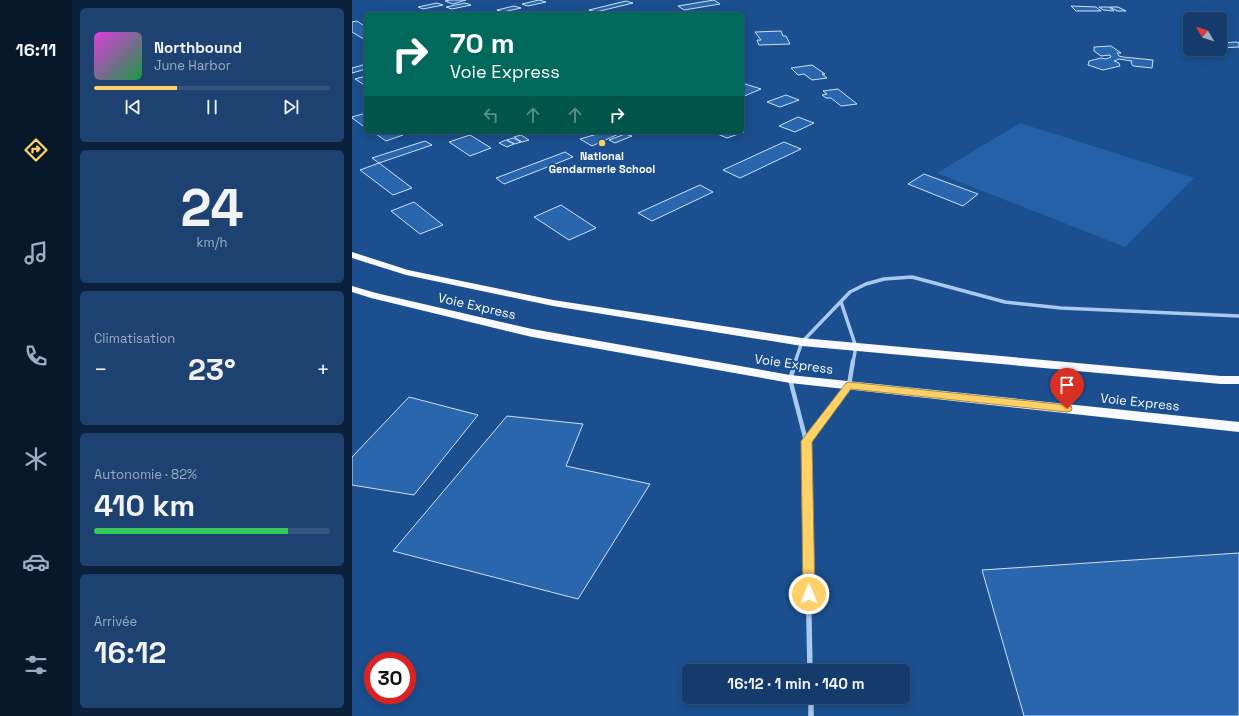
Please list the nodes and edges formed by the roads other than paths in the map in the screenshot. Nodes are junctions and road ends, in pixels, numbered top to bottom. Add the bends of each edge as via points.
1 (352, 255) edge
2 (352, 289) edge
3 (841, 302) junction
4 (1239, 316) edge
5 (802, 342) junction
6 (856, 347) junction
7 (790, 379) junction
8 (1239, 380) edge
9 (849, 385) junction
10 (1239, 427) edge
11 (806, 441) junction
12 (810, 664) edge
13 (811, 704) edge
14 (811, 716) edge

1 - 5 highway via 406,272 553,303
2 - 7 highway, Voie Express via 532,334
3 - 4 street via 850,292 866,284 884,279 912,277 1005,302 1069,308
3 - 5 street
3 - 6 street
5 - 6 highway
5 - 7 street
6 - 8 highway
6 - 9 street
7 - 9 highway, Voie Express
7 - 11 street
9 - 10 highway, Voie Express
9 - 11 street
11 - 12 street
13 - 14 street

